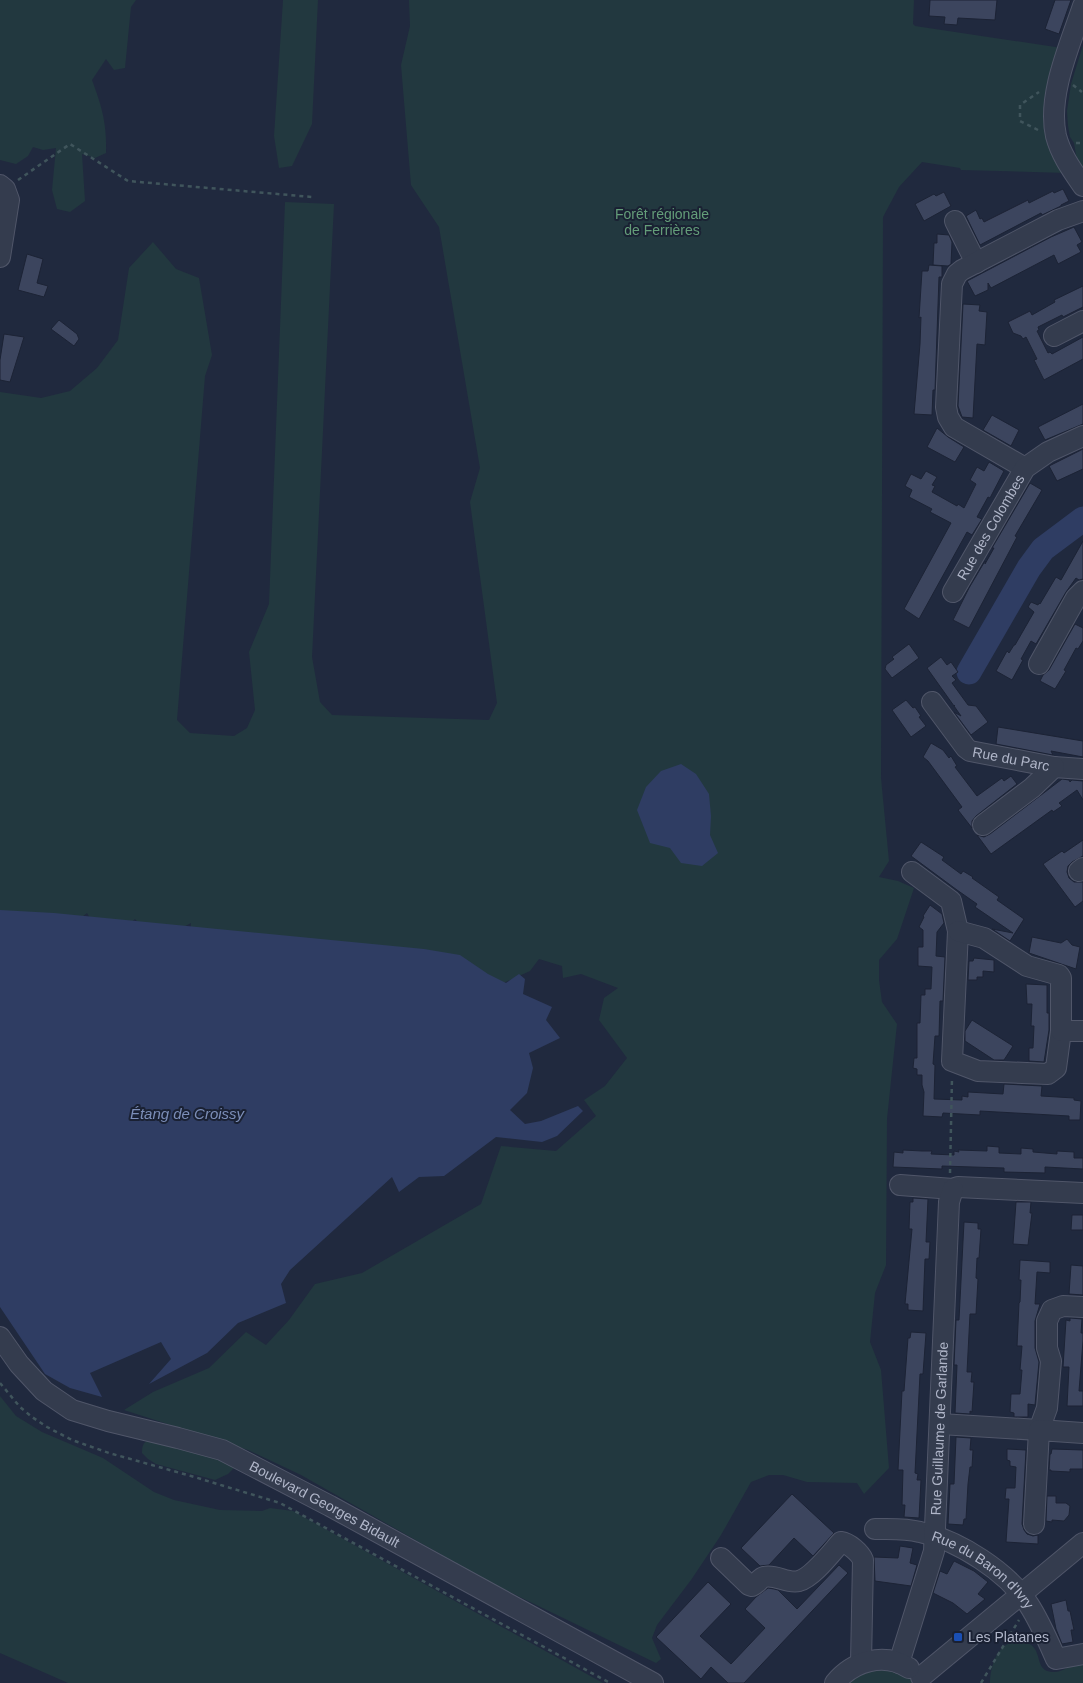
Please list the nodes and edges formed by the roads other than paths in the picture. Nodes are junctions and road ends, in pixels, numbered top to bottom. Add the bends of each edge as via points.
1 (1083, 6) edge
2 (1083, 186) edge
3 (2, 187) edge
4 (1083, 211) edge
5 (955, 221) dead end
6 (0, 257) edge
7 (976, 263) junction
8 (1083, 321) edge
9 (1054, 336) dead end
10 (1083, 436) edge
11 (1024, 468) junction
12 (1083, 591) edge
13 (953, 592) dead end
14 (1039, 664) dead end
15 (932, 702) dead end
16 (1054, 767) junction
17 (1083, 769) edge
18 (983, 825) dead end
19 (912, 872) dead end
20 (958, 931) junction
21 (1061, 1031) junction
22 (1083, 1032) edge
23 (900, 1185) dead end
24 (952, 1189) junction
25 (1083, 1193) edge
26 (1083, 1306) edge
27 (0, 1337) edge
28 (940, 1424) junction
29 (1040, 1430) junction
30 (1083, 1433) edge
31 (1034, 1524) dead end
32 (875, 1529) dead end
33 (935, 1536) junction
34 (1083, 1542) edge
35 (721, 1558) dead end
36 (1025, 1600) junction
37 (1083, 1654) edge
38 (861, 1663) junction
39 (898, 1663) junction
40 (923, 1680) edge
41 (653, 1683) edge
42 (835, 1683) edge

1 - 2 street via 1066,87 1054,109 1056,136 1067,162
3 - 6 street via 9,200
4 - 7 street via 1058,220
5 - 7 street
7 - 11 street via 957,274 952,284 948,417 954,427
8 - 9 street
10 - 11 street, Rue des Colombes via 1048,452
11 - 13 street, Rue des Colombes
12 - 14 street
15 - 16 street, Rue du Parc via 970,751
16 - 17 street, Rue du Parc
16 - 18 street
19 - 20 street via 951,901
20 - 21 street via 984,938 1027,966 1059,975
20 - 21 street via 952,1061 978,1071 1048,1074 1056,1068
21 - 22 street
23 - 24 street
24 - 25 street
24 - 28 street, Rue Guillaume de Garlande
26 - 29 street via 1063,1306 1052,1310 1047,1321 1047,1348 1051,1361 1047,1408
27 - 41 street, Boulevard Georges Bidault via 44,1391 72,1410 222,1450
28 - 29 street
28 - 33 street, Rue Guillaume de Garlande
29 - 30 street
29 - 31 street
32 - 33 street, Rue du Baron d'Ivry via 920,1531
33 - 36 street, Rue du Baron d'Ivry via 990,1565
33 - 39 street, Rue Guillaume de Garlande via 934,1551
34 - 36 street
35 - 38 street via 752,1586 766,1577 798,1581 811,1574 841,1542 847,1543 863,1560
36 - 37 street, Rue du Baron d'Ivry via 1056,1659
36 - 40 street
38 - 39 street via 878,1660
38 - 42 street
39 - 40 street

